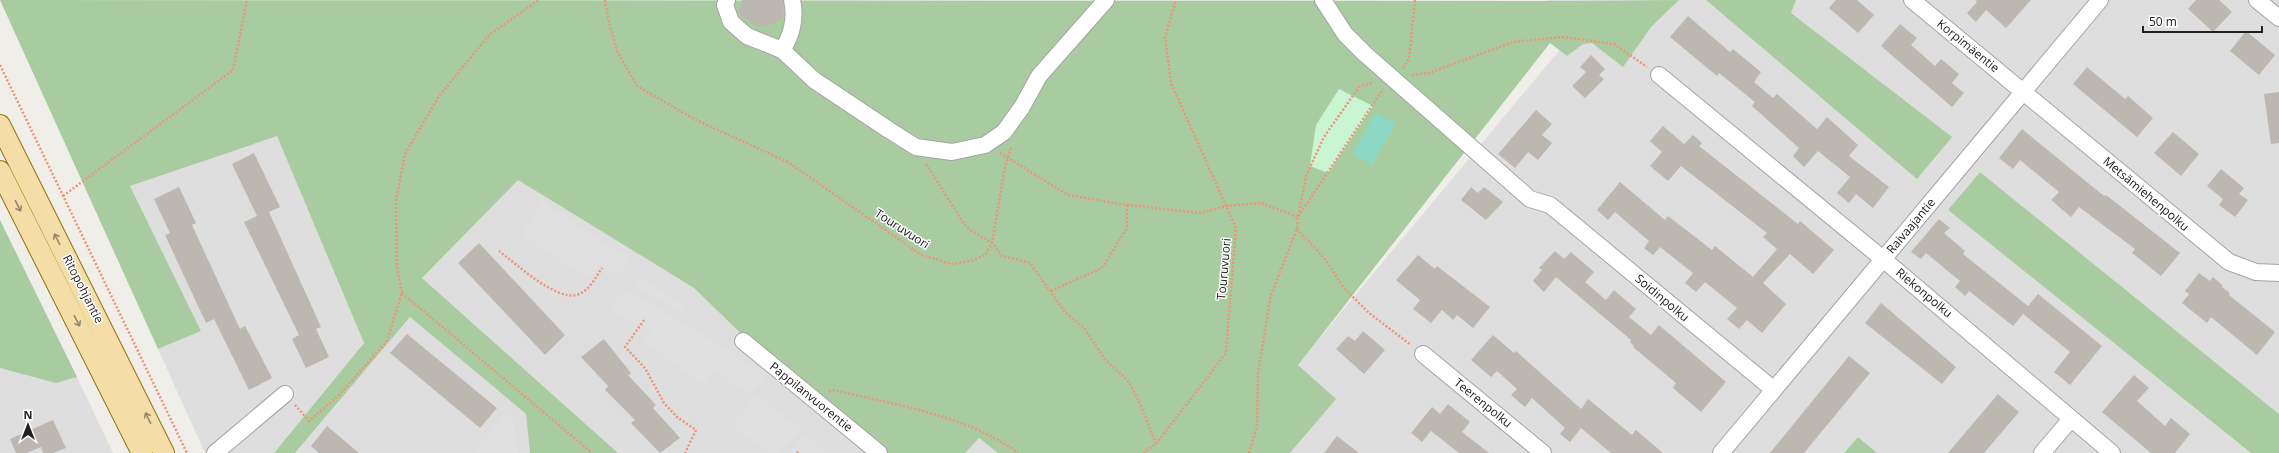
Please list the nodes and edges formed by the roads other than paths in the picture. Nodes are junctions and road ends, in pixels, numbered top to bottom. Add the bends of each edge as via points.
1 (727, 0) edge
2 (792, 0) edge
3 (1106, 0) edge
4 (1323, 0) edge
5 (1912, 0) edge
6 (2100, 0) edge
7 (2257, 0) edge
8 (2279, 18) edge
9 (782, 50) junction
10 (1659, 76) road end
11 (2024, 92) junction
12 (0, 125) edge
13 (0, 171) edge
14 (1883, 259) junction
15 (2279, 273) edge
16 (743, 340) dead end
17 (1423, 354) road end
18 (1774, 390) junction
19 (285, 394) road end
20 (2070, 419) junction
21 (142, 453) edge
22 (164, 453) edge
23 (215, 453) edge
24 (879, 453) edge
25 (1543, 453) edge
26 (1721, 453) edge
27 (2042, 453) edge
28 (2112, 453) edge

1 - 9 street via 725,5 731,22 746,36
2 - 9 street via 794,18 788,42
3 - 9 street via 1039,76 1022,107 1004,132 986,145 952,152 916,147 814,80
4 - 18 street, Soidinpolku via 1346,34 1530,199 1550,205
5 - 11 street, Korpimäentie
6 - 11 street, Raivaajantie
7 - 8 street
10 - 14 street, Riekonpolku
11 - 14 street, Raivaajantie
11 - 15 street, Metsämiehenpolku via 2229,262 2256,272
22 -> 12 main road, Ritopohjantie
13 -> 21 main road, Ritopohjantie
14 - 18 street, Raivaajantie
14 - 20 street, Riekonpolku
16 - 24 street, Pappilanvuorentie
17 - 25 street, Teerenpolku
18 - 26 street, Raivaajantie
19 - 23 street
20 - 27 street
20 - 28 street, Riekonpolku

